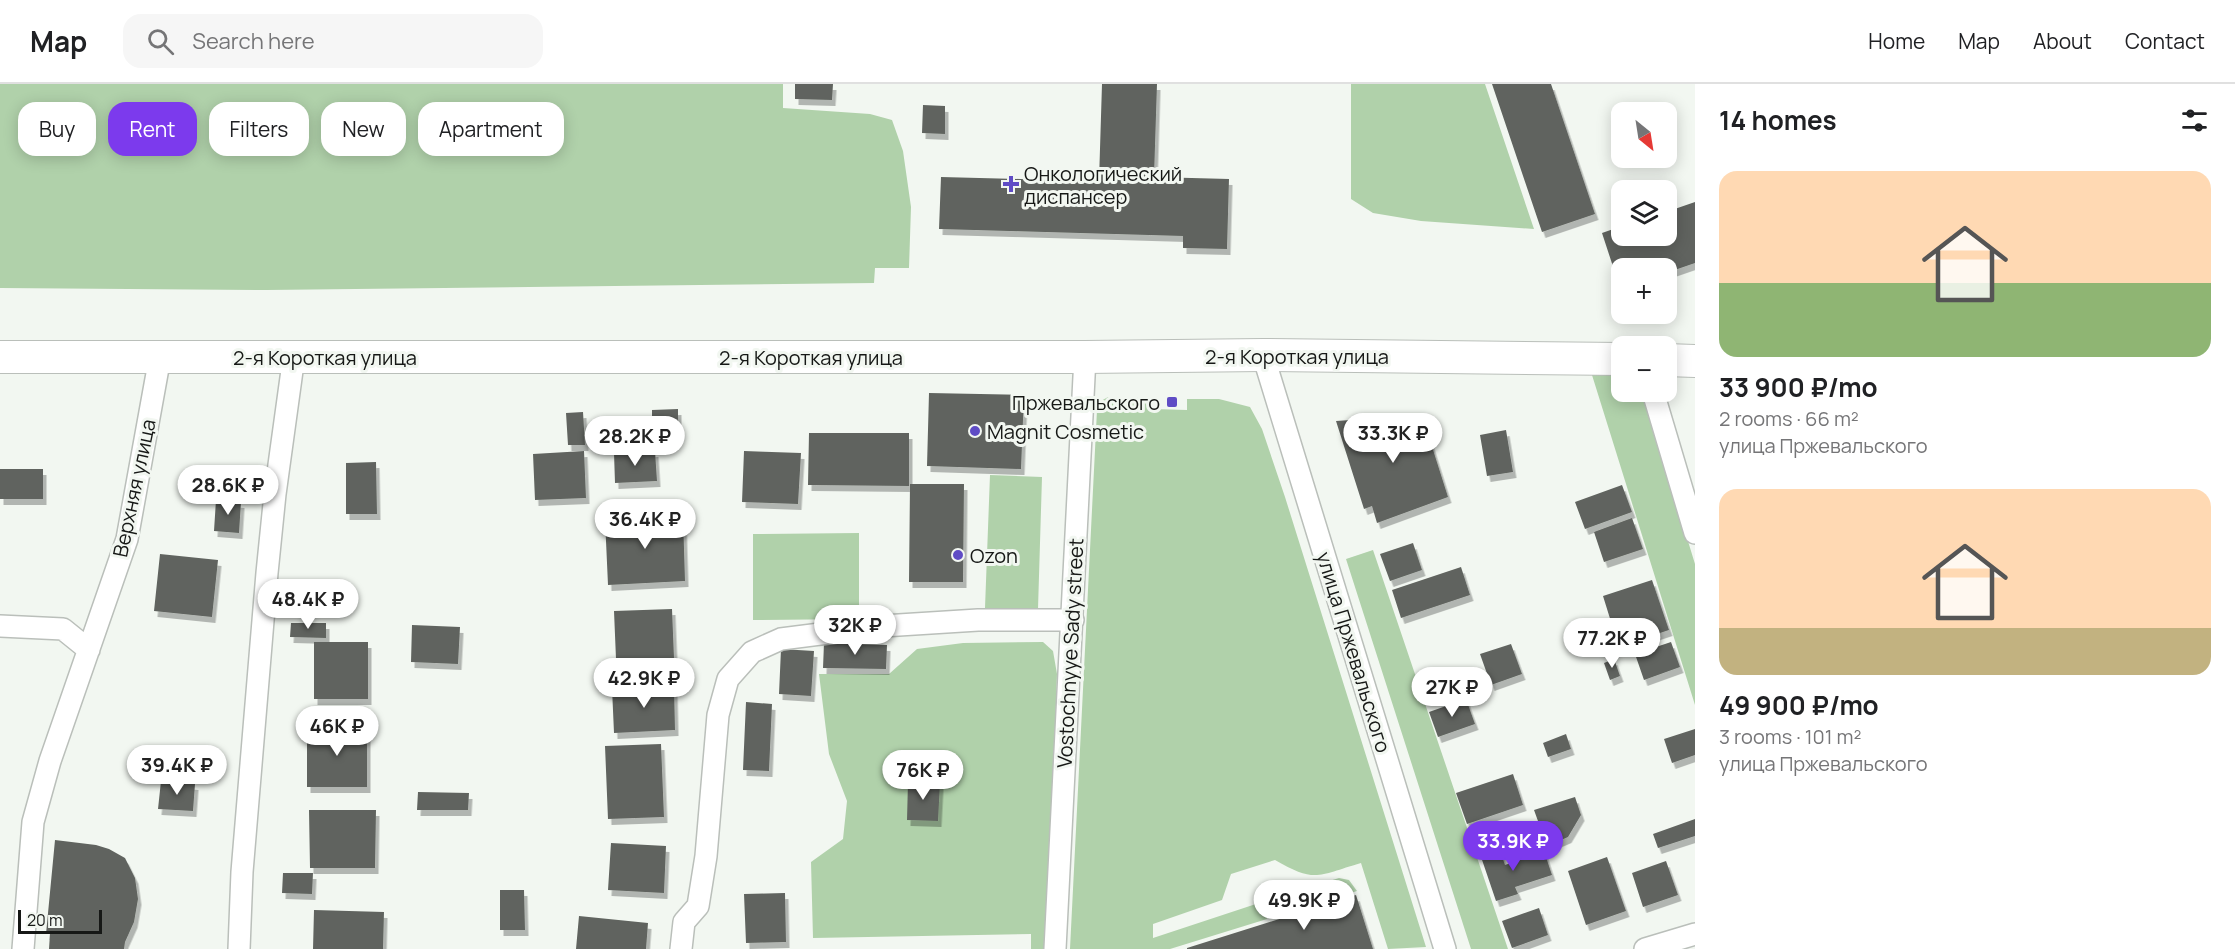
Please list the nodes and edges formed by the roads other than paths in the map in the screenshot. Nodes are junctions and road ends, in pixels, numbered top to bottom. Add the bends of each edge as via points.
1 (1263, 355) junction
2 (0, 357) edge
3 (160, 357) junction
4 (294, 357) junction
5 (1085, 357) junction
6 (1611, 359) edge
7 (1677, 360) edge
8 (1695, 361) edge
9 (1656, 402) edge
10 (1695, 532) edge
11 (1073, 620) junction
12 (0, 626) edge
13 (89, 650) junction
14 (1695, 934) edge
15 (23, 949) edge
16 (239, 949) edge
17 (681, 949) edge
18 (1055, 949) edge
19 (1445, 949) edge
20 (1645, 949) edge

1 - 5 street, 2-я Короткая улица
1 - 6 street, 2-я Короткая улица
1 - 19 street, улица Пржевальского
2 - 3 street, 2-я Короткая улица
3 - 4 street, 2-я Короткая улица
3 - 13 street, Верхняя улица via 127,539
4 - 5 street, 2-я Короткая улица
4 - 16 street via 267,573
5 - 11 street, Vostochnyye Sady street
7 - 8 street
9 - 10 street
11 - 17 street via 883,626 781,639 752,652 728,679 717,715 706,856 698,906 684,922
11 - 18 street, Vostochnyye Sady street
12 - 13 street via 63,629
13 - 15 street, Верхняя улица via 33,822
14 - 20 street

